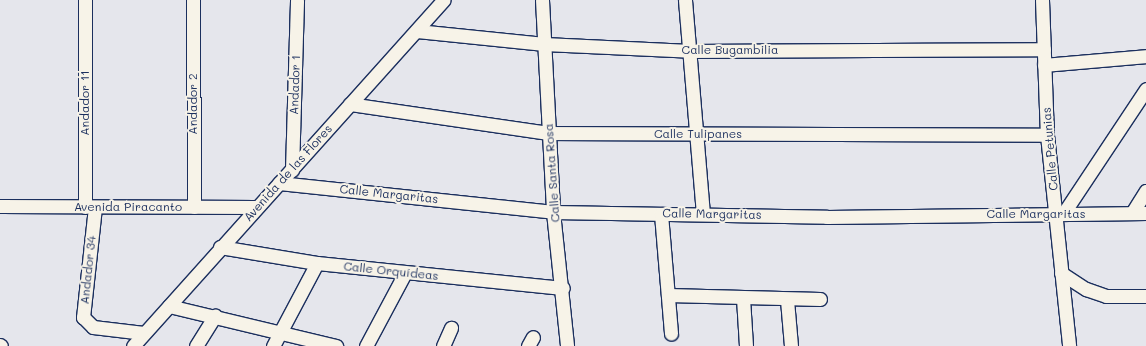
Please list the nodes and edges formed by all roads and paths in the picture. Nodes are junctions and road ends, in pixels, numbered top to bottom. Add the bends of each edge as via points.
1 (85, 0) edge
2 (193, 0) edge
3 (298, 0) edge
4 (443, 0) edge
5 (542, 0) edge
6 (685, 0) edge
7 (1042, 0) edge
8 (417, 30) junction
9 (544, 44) junction
10 (1044, 49) junction
11 (690, 51) junction
12 (1146, 56) edge
13 (1044, 65) junction
14 (1146, 89) edge
15 (350, 104) junction
16 (549, 132) junction
17 (698, 134) junction
18 (1047, 136) junction
19 (292, 170) junction
20 (279, 183) junction
21 (1146, 191) edge
22 (0, 206) edge
23 (90, 207) junction
24 (194, 207) junction
25 (256, 207) junction
26 (553, 212) junction
27 (703, 213) junction
28 (1146, 213) edge
29 (661, 214) junction
30 (1059, 214) junction
31 (1132, 214) junction
32 (220, 247) junction
33 (318, 263) junction
34 (405, 273) junction
35 (1061, 273) junction
36 (563, 288) junction
37 (668, 295) junction
38 (1146, 296) edge
39 (742, 298) junction
40 (820, 299) dead end
41 (787, 300) junction
42 (169, 306) junction
43 (215, 316) junction
44 (452, 328) dead end
45 (280, 333) junction
46 (144, 334) junction
47 (671, 334) dead end
48 (133, 346) edge
49 (196, 346) edge
50 (273, 346) edge
51 (336, 346) edge
52 (366, 346) edge
53 (443, 346) edge
54 (568, 346) edge
55 (746, 346) edge
56 (791, 346) edge
57 (1069, 346) edge

1 - 23 street, Andador 11
2 - 24 street, Andador 2
3 - 19 street, Andador 1
4 - 8 street, Avenida de las Flores
5 - 9 street, Calle Santa Rosa
6 - 11 street
7 - 10 street, Calle Petunias
8 - 9 street, Calle Bugambilia
8 - 15 street, Avenida de las Flores
9 - 11 street, Calle Bugambilia
9 - 16 street, Calle Santa Rosa
10 - 11 street, Calle Bugambilia
10 - 13 street, Calle Petunias
11 - 17 street
12 - 13 street
13 - 18 street, Calle Petunias
14 - 30 street
15 - 16 street, Calle Tulipanes
15 - 19 street, Avenida de las Flores
16 - 17 street, Calle Tulipanes
16 - 26 street, Calle Santa Rosa
17 - 18 street, Calle Tulipanes
17 - 27 street
18 - 30 street, Calle Petunias
19 - 20 street, Avenida de las Flores
20 - 25 street, Avenida de las Flores
20 - 26 street, Calle Margaritas
21 - 31 street
22 - 23 street, Avenida Piracanto
23 - 24 street, Avenida Piracanto
23 - 46 street, Andador 34 via 83,317 93,326
24 - 25 street, Avenida Piracanto
25 - 32 street, Avenida de las Flores
26 - 29 street, Calle Margaritas
26 - 36 street, Calle Santa Rosa
27 - 29 street, Calle Margaritas
27 - 30 street, Calle Margaritas via 827,217
28 - 31 street, Calle Margaritas
29 - 37 street
30 - 31 street, Calle Margaritas
30 - 35 street, Calle Petunias
32 - 33 street, Calle Orquídeas
32 - 42 street, Avenida de las Flores
33 - 34 street, Calle Orquídeas
33 - 45 street
34 - 36 street, Calle Orquídeas
34 - 52 street
35 - 38 street via 1106,296
35 - 57 street, Calle Petunias
36 - 54 street, Calle Santa Rosa
37 - 39 street
37 - 47 street
39 - 41 street
39 - 55 street
40 - 41 street
41 - 56 street
42 - 43 street
42 - 46 street, Avenida de las Flores
43 - 45 street
43 - 49 street
44 - 53 street
45 - 50 street
45 - 51 street
46 - 48 street, Avenida de las Flores

